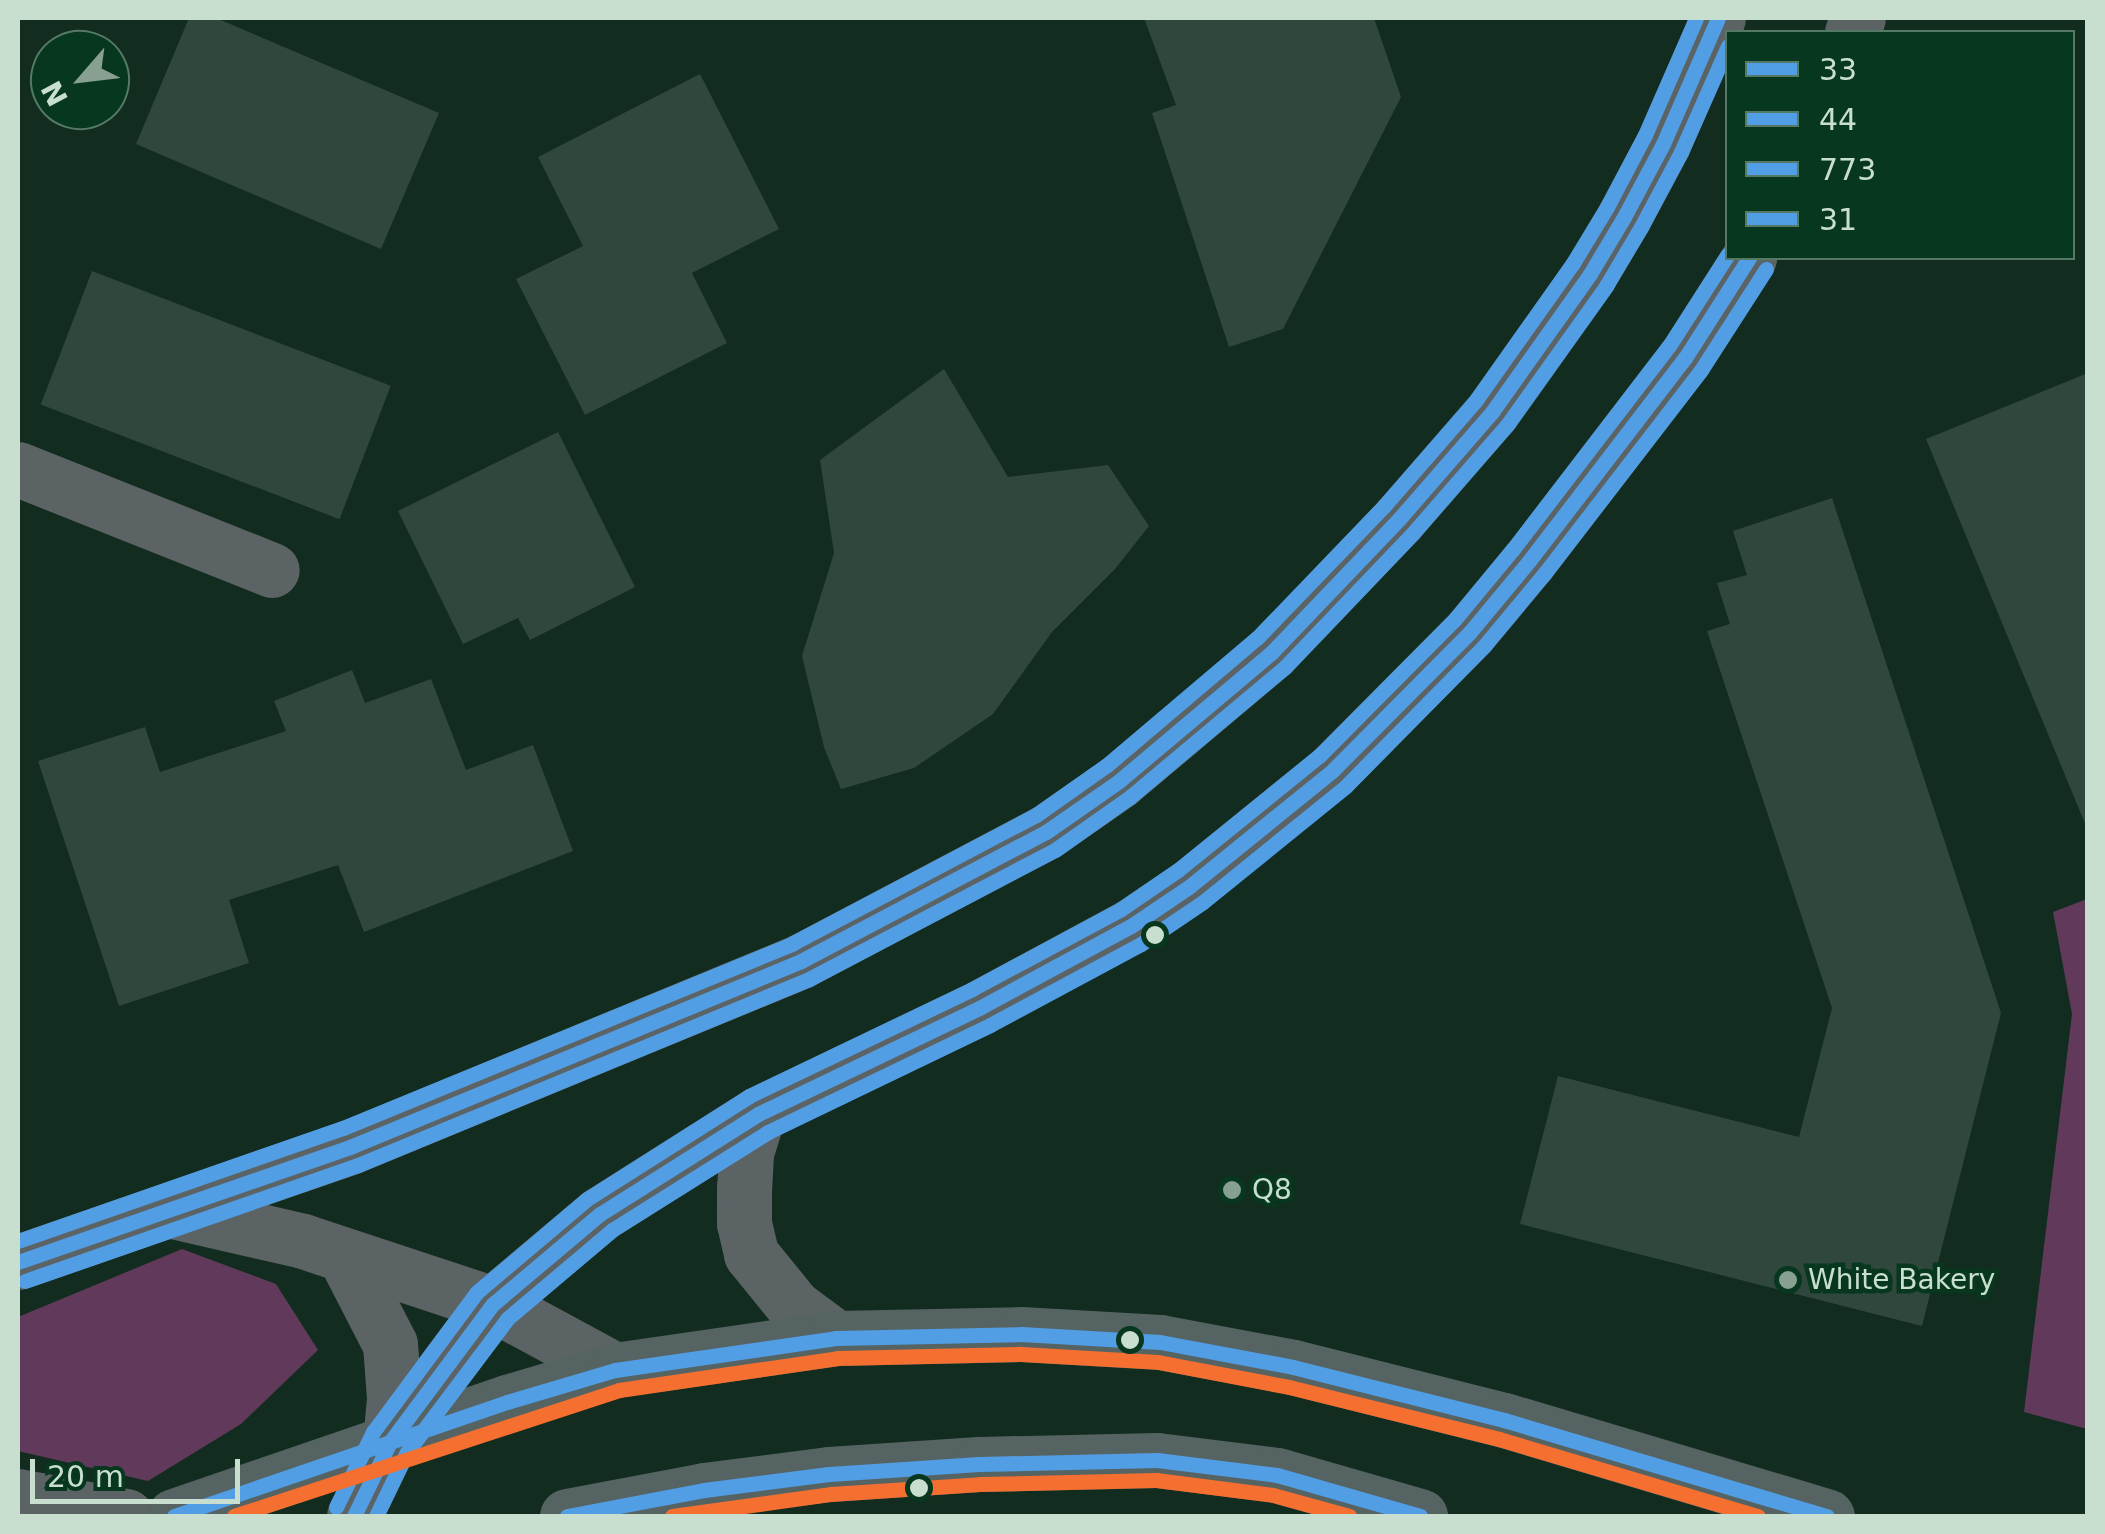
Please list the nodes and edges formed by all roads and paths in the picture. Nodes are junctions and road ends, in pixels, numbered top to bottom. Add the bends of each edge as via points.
1 (1718, 18) edge
2 (1749, 260) edge
3 (18, 469) edge
4 (272, 570) dead end
5 (758, 1114) junction
6 (168, 1210) junction
7 (345, 1257) junction
8 (18, 1262) edge
9 (492, 1304) junction
10 (836, 1338) junction
11 (615, 1370) junction
12 (390, 1442) junction
13 (18, 1496) edge
14 (126, 1516) edge
15 (174, 1516) edge
16 (354, 1516) edge
17 (567, 1516) edge
18 (1420, 1516) edge
19 (1827, 1516) edge

1 - 6 street via 1624,217 1492,412 1307,617 1147,759 1046,832 801,960 350,1148
2 - 5 street via 1686,358 1529,561 1470,632 1333,770 1190,886 1119,933
3 - 4 street
5 - 9 street via 600,1214
5 - 10 street via 745,1170 751,1254 794,1307
6 - 7 street
6 - 8 street
7 - 9 street
7 - 12 street via 390,1344
9 - 11 street
9 - 12 street
10 - 11 main road
10 - 19 main road via 1096,1336 1225,1352 1504,1420
11 - 12 main road
12 - 15 main road
12 - 16 street
13 - 14 street
17 - 18 main road via 829,1474 1157,1460 1277,1475

